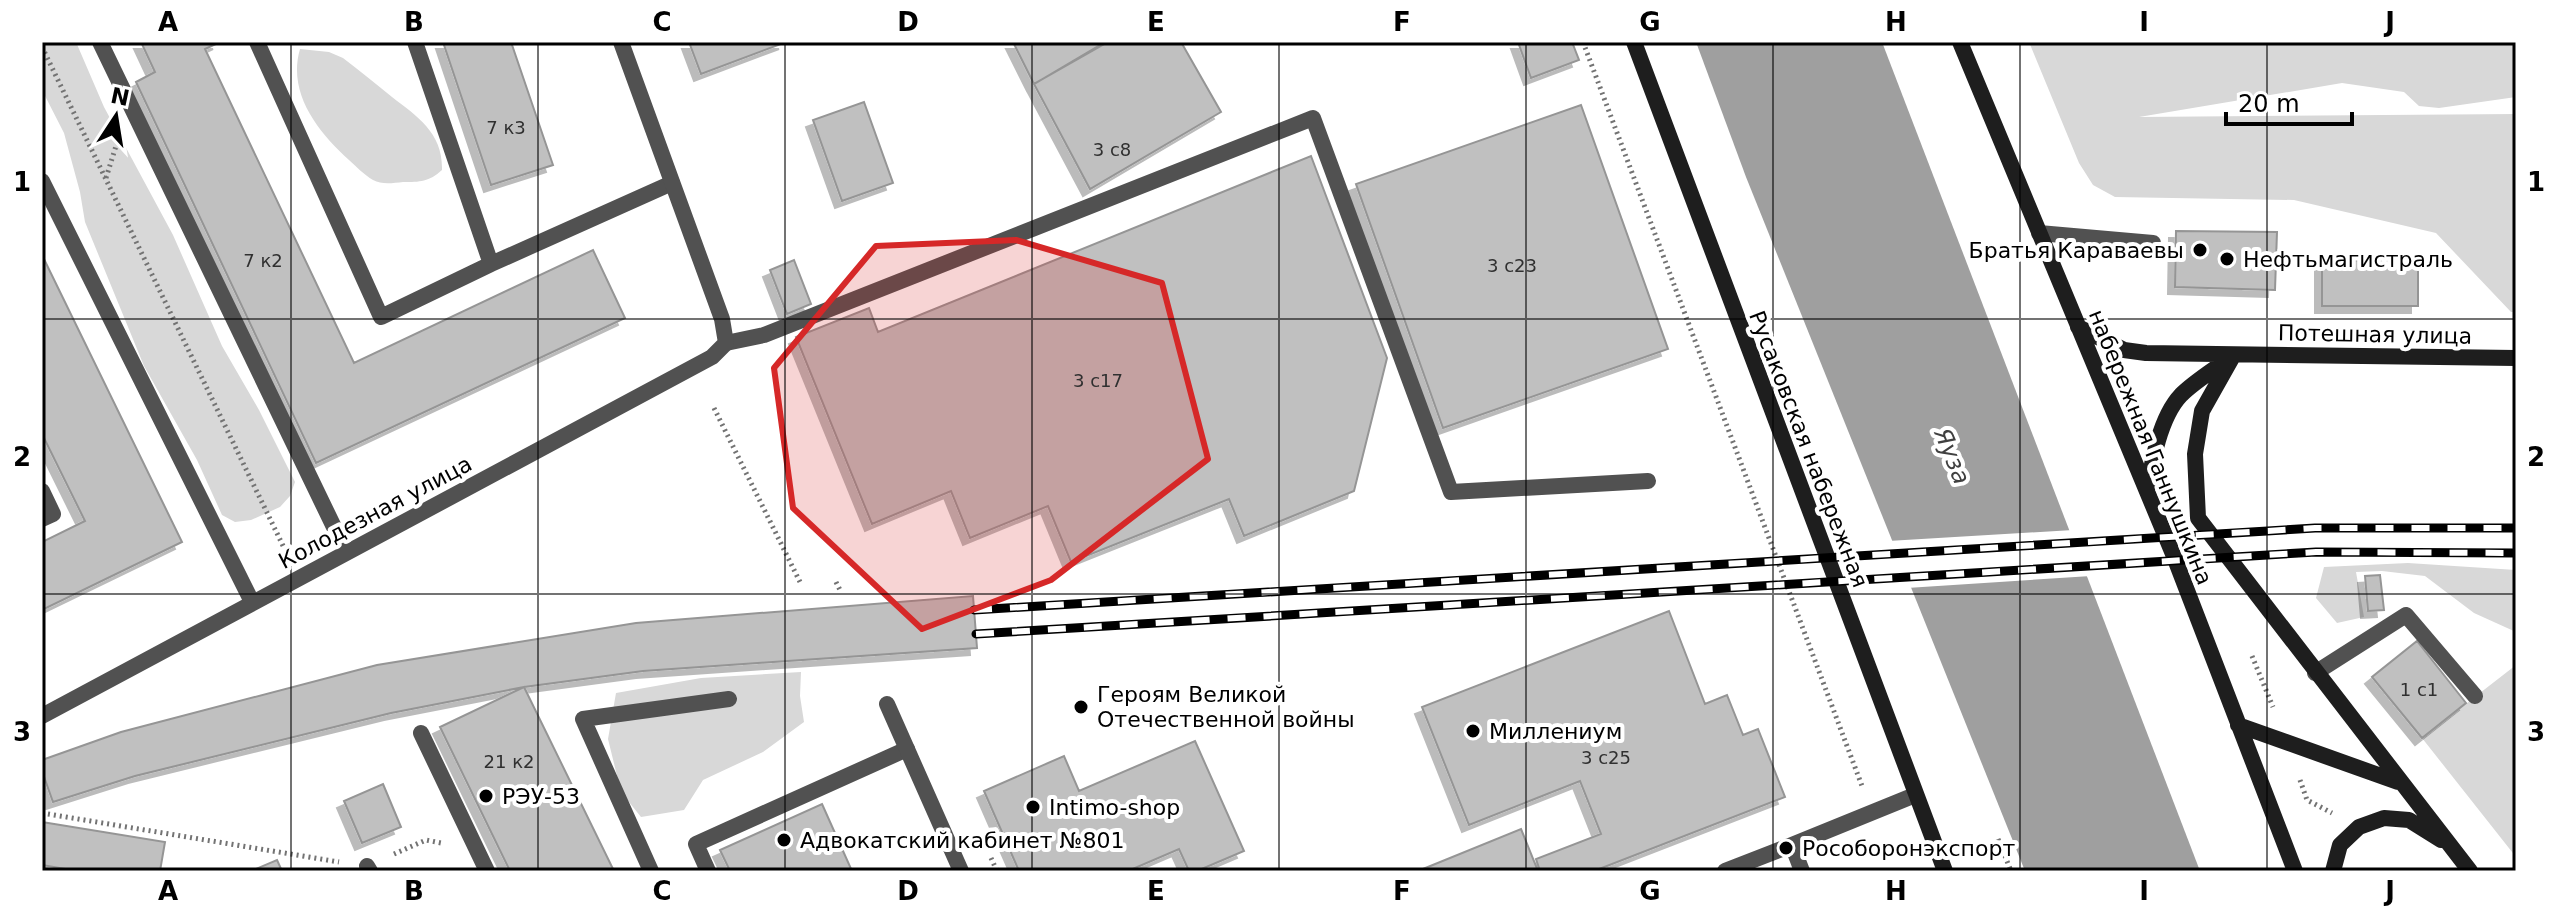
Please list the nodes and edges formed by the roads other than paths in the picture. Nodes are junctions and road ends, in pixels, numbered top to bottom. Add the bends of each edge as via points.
1 (100, 42) edge
2 (257, 42) edge
3 (415, 42) edge
4 (621, 42) edge
5 (1634, 42) edge
6 (1960, 42) edge
7 (42, 181) edge
8 (672, 183) junction
9 (2039, 233) junction
10 (2153, 243) dead end
11 (491, 264) junction
12 (2078, 327) junction
13 (726, 343) junction
14 (2233, 356) junction
15 (2516, 358) edge
16 (1648, 481) dead end
17 (42, 491) edge
18 (2147, 492) junction
19 (42, 519) edge
20 (346, 552) junction
21 (252, 602) junction
22 (2315, 673) junction
23 (2475, 696) dead end
24 (729, 699) dead end
25 (887, 704) dead end
26 (42, 716) edge
27 (2238, 725) junction
28 (421, 733) dead end
29 (907, 749) junction
30 (2399, 783) junction
31 (1915, 795) junction
32 (1792, 845) junction
33 (2454, 848) junction
34 (487, 871) edge
35 (651, 871) edge
36 (708, 871) edge
37 (961, 871) edge
38 (1725, 871) edge
39 (1802, 871) edge
40 (1945, 871) edge
41 (2295, 871) edge
42 (2333, 871) edge
43 (2470, 871) edge

1 - 20 street
2 - 11 street via 381,317
3 - 11 street
4 - 8 street
5 - 31 main road, Русаковская набережная
6 - 9 main road, набережная Ганнушкина
7 - 21 street
8 - 11 street
8 - 13 street
9 - 10 street
9 - 12 main road, набережная Ганнушкина
12 - 14 main road, Потешная улица via 2124,350
12 - 18 main road, набережная Ганнушкина
13 - 16 street via 764,335 1313,118 1451,492
13 - 20 street, Колодезная улица via 712,357
14 - 15 main road, Потешная улица
14 - 18 main road via 2180,396 2162,430
14 - 22 main road via 2202,411 2195,454 2198,518
17 - 19 street via 53,514
18 - 27 main road, набережная Ганнушкина
20 - 21 street, Колодезная улица
21 - 26 street, Колодезная улица
22 - 23 street via 2406,615
22 - 30 main road
24 - 35 street via 583,719
25 - 29 street
27 - 30 main road
27 - 41 main road, набережная Ганнушкина
28 - 34 street
29 - 36 street via 696,844
29 - 37 street
30 - 33 main road
31 - 32 street
31 - 40 main road, Русаковская набережная
32 - 38 street
32 - 39 street
33 - 42 main road via 2409,820 2384,818 2359,827 2340,845
33 - 43 main road

